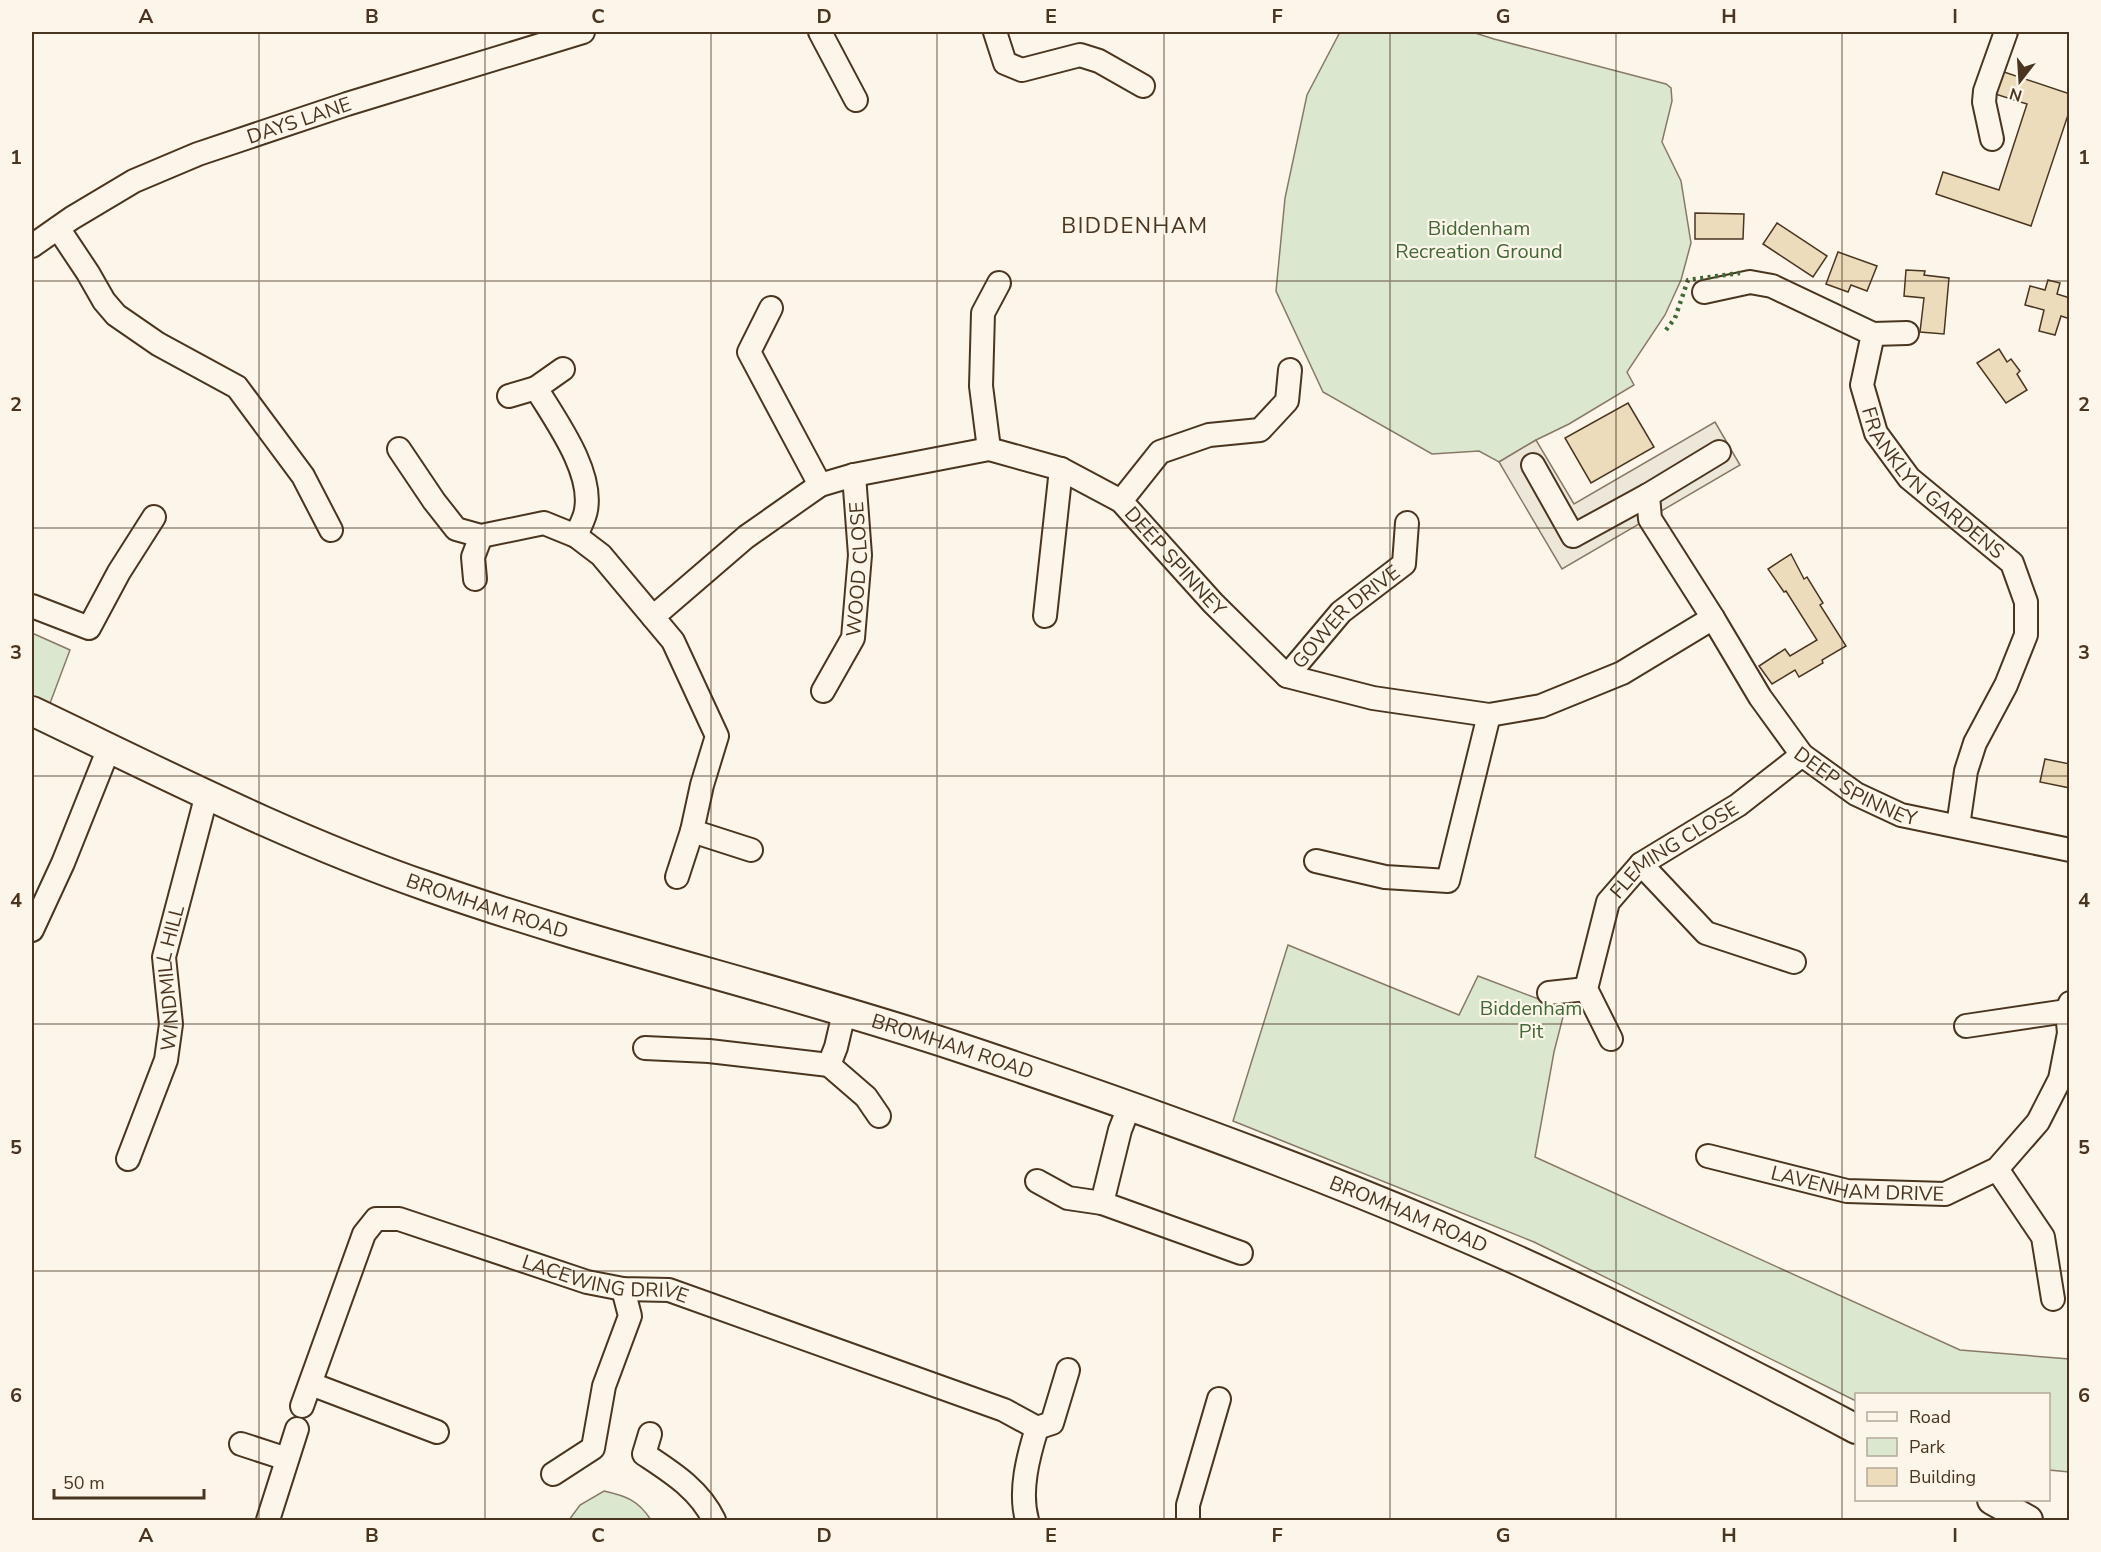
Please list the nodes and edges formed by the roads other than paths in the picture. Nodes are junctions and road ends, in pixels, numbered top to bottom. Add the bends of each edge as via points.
1 (583, 32) edge
2 (820, 32) edge
3 (995, 32) edge
4 (2006, 32) edge
5 (1143, 86) dead end
6 (856, 100) dead end
7 (1992, 139) dead end
8 (58, 228) junction
9 (32, 246) edge
10 (999, 283) dead end
11 (1704, 292) dead end
12 (771, 308) dead end
13 (1907, 333) dead end
14 (1873, 334) junction
15 (563, 369) dead end
16 (1290, 370) dead end
17 (537, 388) junction
18 (509, 396) dead end
19 (989, 448) junction
20 (399, 449) dead end
21 (1719, 452) dead end
22 (1533, 465) dead end
23 (1062, 469) junction
24 (854, 475) junction
25 (820, 485) junction
26 (1648, 495) junction
27 (1121, 501) junction
28 (154, 517) dead end
29 (1407, 523) dead end
30 (331, 530) dead end
31 (481, 536) junction
32 (576, 536) junction
33 (475, 579) dead end
34 (32, 606) edge
35 (1045, 616) dead end
36 (653, 617) junction
37 (1713, 618) junction
38 (1287, 676) junction
39 (823, 692) dead end
40 (32, 711) edge
41 (1489, 715) junction
42 (109, 748) junction
43 (1802, 755) junction
44 (207, 794) junction
45 (1958, 826) junction
46 (692, 831) junction
47 (752, 849) dead end
48 (2070, 850) edge
49 (1316, 861) dead end
50 (1641, 864) junction
51 (677, 877) dead end
52 (32, 930) edge
53 (1794, 962) dead end
54 (1586, 989) junction
55 (1549, 993) dead end
56 (2068, 1007) edge
57 (844, 1013) junction
58 (1966, 1026) dead end
59 (1611, 1039) dead end
60 (645, 1048) dead end
61 (829, 1065) junction
62 (1129, 1107) junction
63 (879, 1116) dead end
64 (1708, 1156) dead end
65 (128, 1159) dead end
66 (1997, 1169) junction
67 (1037, 1181) dead end
68 (1102, 1203) junction
69 (1241, 1253) dead end
70 (623, 1289) junction
71 (2053, 1299) dead end
72 (1068, 1370) dead end
73 (311, 1384) junction
74 (1219, 1399) dead end
75 (302, 1406) dead end
76 (1037, 1428) junction
77 (1855, 1428) edge
78 (297, 1429) dead end
79 (437, 1432) dead end
80 (650, 1434) dead end
81 (242, 1444) dead end
82 (287, 1459) junction
83 (553, 1474) dead end
84 (1994, 1501) edge
85 (268, 1521) edge
86 (714, 1521) edge
87 (1028, 1521) edge
88 (1188, 1521) edge
89 (2028, 1521) edge

1 - 8 street, DAYS LANE via 198,154 134,181
2 - 6 street
3 - 5 street via 1005,63 1022,70 1080,56
4 - 7 street via 1983,102
8 - 9 street, DAYS LANE
8 - 30 street via 116,315 158,344 237,387 303,476
10 - 19 street via 983,313 981,386
11 - 14 street via 1750,282 1772,286
12 - 25 street via 748,352
13 - 14 street
14 - 45 street, FRANKLYN GARDENS via 1863,385 1876,433 1909,478 2012,563 2026,602 2026,635 2006,685 1975,743 1966,771
15 - 17 street
16 - 27 street via 1287,401 1260,430 1209,435 1160,453
17 - 18 street
17 - 32 street via 573,451 584,479 586,509
19 - 23 street, DEEP SPINNEY
19 - 24 street, DEEP SPINNEY
20 - 31 street via 456,529
21 - 26 street
22 - 26 street via 1573,537
23 - 27 street, DEEP SPINNEY
23 - 35 street
24 - 25 street, DEEP SPINNEY
24 - 39 street, WOOD CLOSE via 860,555 853,638
25 - 36 street, DEEP SPINNEY via 746,537
26 - 37 street, DEEP SPINNEY via 1650,519
27 - 38 street, DEEP SPINNEY via 1213,603
28 - 34 street via 89,628
29 - 38 street, GOWER DRIVE via 1404,564 1341,612
31 - 32 street via 544,523
31 - 33 street via 473,557
32 - 36 street via 601,555
36 - 46 street via 673,641 717,736
37 - 41 street via 1622,673 1541,706
37 - 43 street, DEEP SPINNEY via 1760,697
38 - 41 street via 1373,698
40 - 42 main road, BROMHAM ROAD
41 - 49 street via 1448,881 1384,877
42 - 44 main road, BROMHAM ROAD
42 - 52 street
43 - 45 street, DEEP SPINNEY via 1856,794 1892,811
43 - 50 street, FLEMING CLOSE via 1738,805
44 - 57 main road, BROMHAM ROAD via 429,887
44 - 65 street, WINDMILL HILL via 164,957 171,1024 166,1060
45 - 48 street, DEEP SPINNEY
46 - 47 street
46 - 51 street
50 - 53 street via 1707,933
50 - 54 street, FLEMING CLOSE via 1608,902
54 - 55 street
54 - 59 street
56 - 58 street
56 - 66 street, LAVENHAM DRIVE via 2069,1033 2060,1079 2038,1122
57 - 61 street
57 - 62 main road, BROMHAM ROAD via 956,1046
60 - 61 street
61 - 63 street via 867,1097
62 - 68 street
62 - 77 main road, BROMHAM ROAD via 1296,1167 1542,1271
64 - 66 street, LAVENHAM DRIVE via 1846,1191 1945,1194
66 - 71 street via 2043,1237
67 - 68 street via 1068,1198
68 - 69 street
70 - 73 street, LACEWING DRIVE via 587,1282 399,1219 376,1219 364,1234
70 - 76 street, LACEWING DRIVE via 669,1290 1004,1410
70 - 83 street via 630,1316 604,1386 593,1448
72 - 76 street via 1052,1423
73 - 75 street
73 - 79 street
74 - 88 street via 1188,1505
76 - 87 street via 1025,1481 1024,1508
78 - 82 street
80 - 86 street via 644,1454 692,1488
81 - 82 street
82 - 85 street
84 - 89 main road

